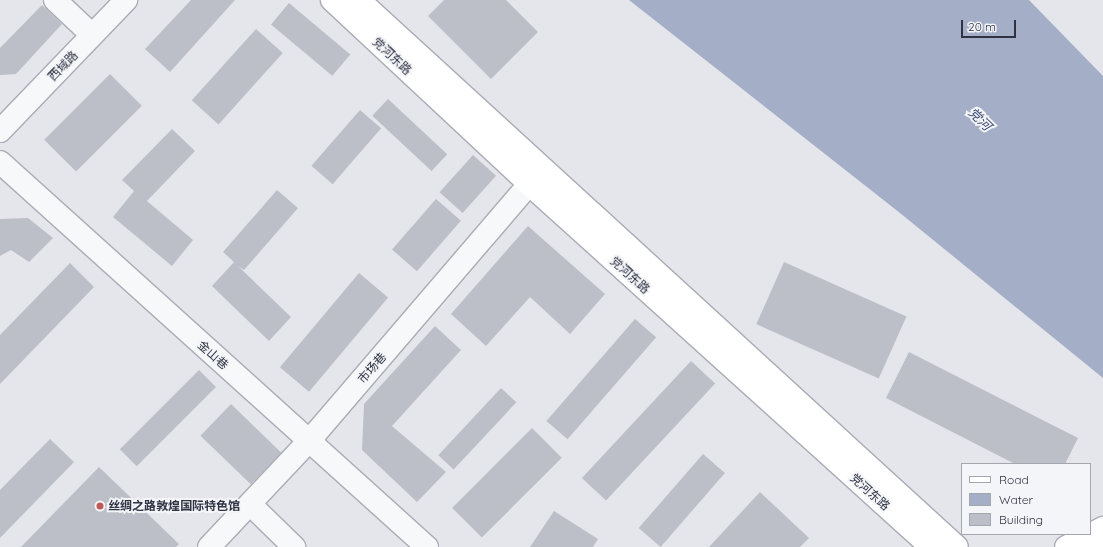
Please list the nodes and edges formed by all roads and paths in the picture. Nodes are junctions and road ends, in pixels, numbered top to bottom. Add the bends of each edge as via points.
1 (55, 0) edge
2 (126, 0) edge
3 (332, 0) edge
4 (359, 0) edge
5 (92, 35) junction
6 (0, 131) edge
7 (0, 162) edge
8 (529, 184) junction
9 (309, 441) junction
10 (250, 504) junction
11 (1103, 528) edge
12 (1091, 534) edge
13 (1089, 535) edge
14 (1103, 541) edge
15 (209, 547) edge
16 (294, 547) edge
17 (426, 547) edge
18 (931, 547) edge
19 (957, 547) edge
20 (1066, 547) edge
21 (1097, 547) edge

1 - 5 street
2 - 5 street, 西域路
3 - 8 main road, 党河东路
4 - 19 main road
5 - 6 street, 西域路
7 - 9 street, 金山巷
8 - 9 street, 市场巷
8 - 18 main road, 党河东路
9 - 10 street, 市场巷
9 - 17 street, 金山巷
10 - 15 street, 市场巷
10 - 16 street
11 - 12 main road
13 - 20 main road
14 - 21 main road

